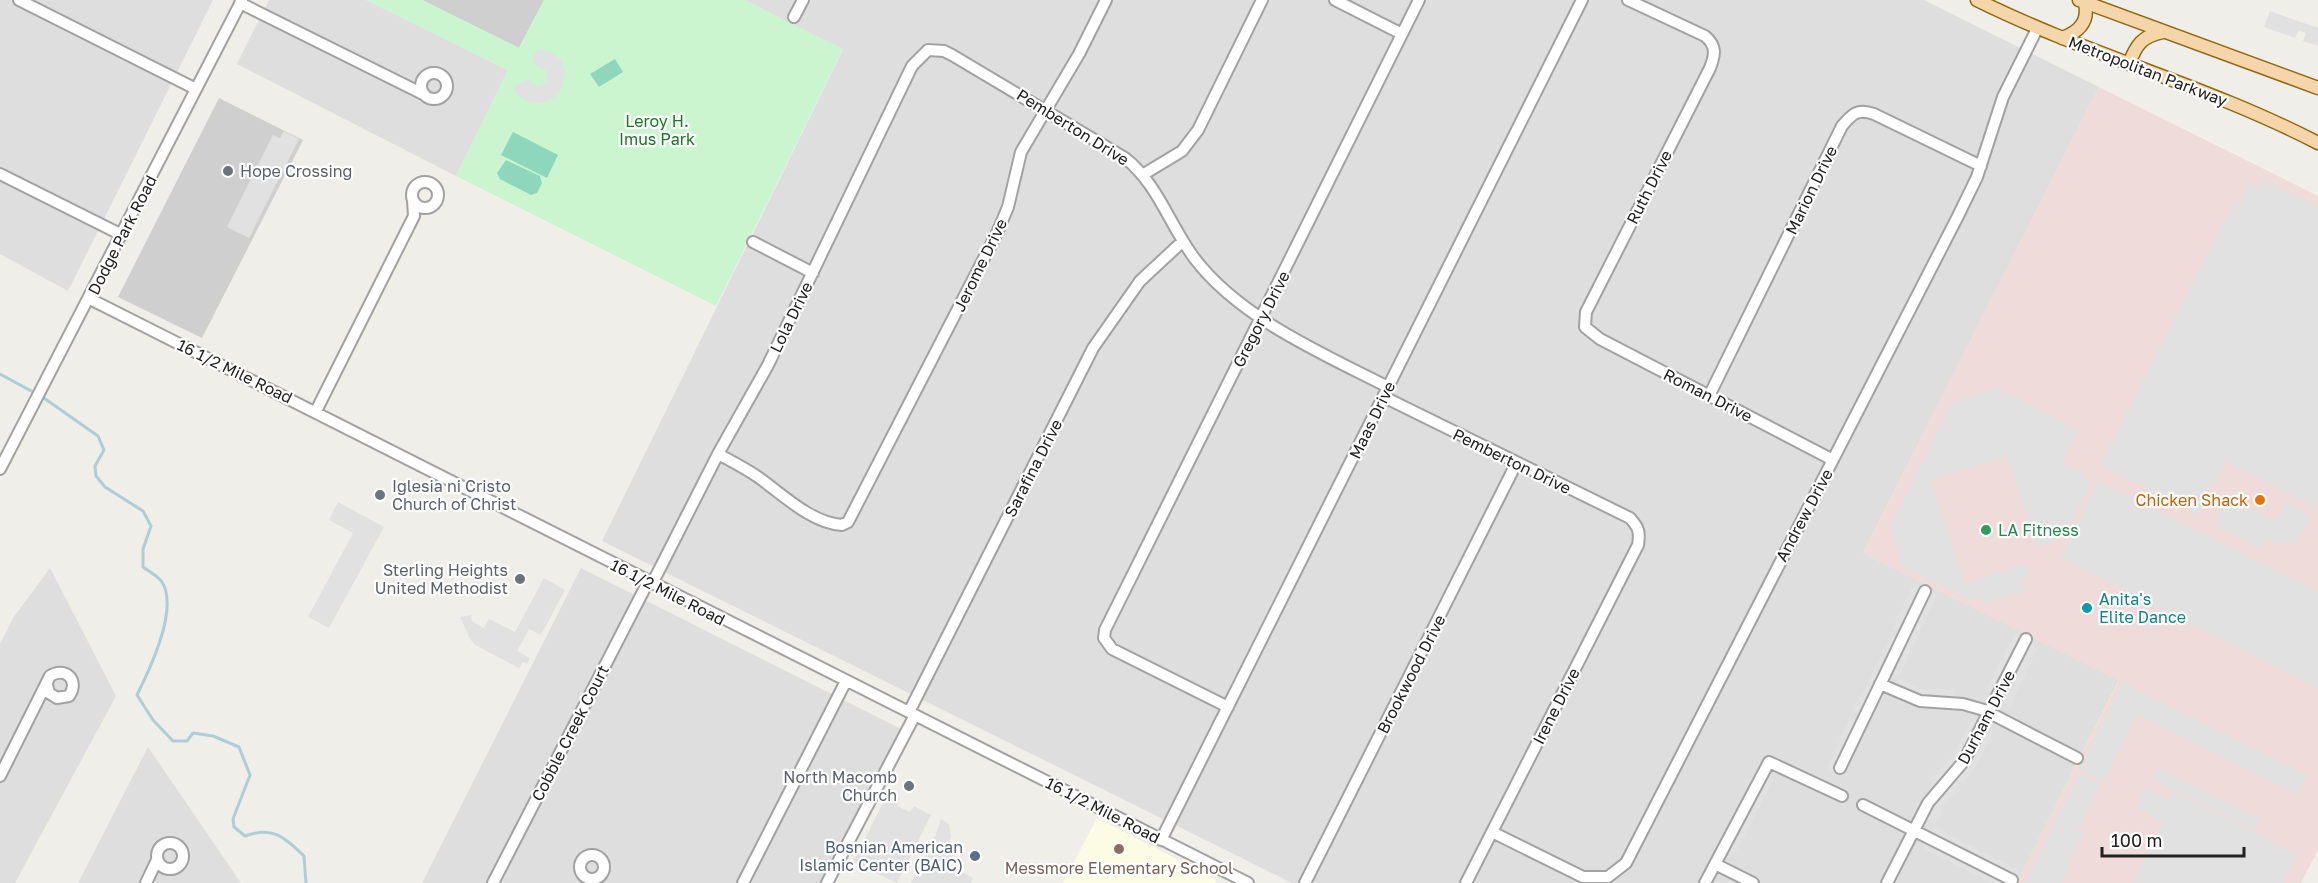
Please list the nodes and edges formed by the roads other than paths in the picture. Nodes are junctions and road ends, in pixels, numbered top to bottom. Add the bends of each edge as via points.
1 (18, 0) edge
2 (803, 0) edge
3 (1106, 0) edge
4 (1262, 0) edge
5 (1335, 0) edge
6 (1419, 0) edge
7 (1582, 0) edge
8 (1628, 0) edge
9 (1977, 0) edge
10 (2082, 1) edge
11 (241, 2) edge
12 (794, 17) dead end
13 (2037, 29) junction
14 (2163, 32) junction
15 (1402, 34) junction
16 (2062, 38) junction
17 (928, 50) joint
18 (2129, 64) junction
19 (423, 79) junction
20 (408, 88) junction
21 (2318, 88) edge
22 (196, 89) junction
23 (425, 95) junction
24 (1046, 110) junction
25 (2318, 130) edge
26 (2297, 133) junction
27 (2318, 143) edge
28 (1981, 166) junction
29 (0, 174) edge
30 (1144, 174) junction
31 (413, 201) junction
32 (428, 208) junction
33 (414, 216) junction
34 (122, 235) junction
35 (1183, 241) junction
36 (753, 242) dead end
37 (813, 273) junction
38 (90, 299) junction
39 (1261, 317) junction
40 (1585, 327) joint
41 (1386, 392) junction
42 (1709, 396) junction
43 (316, 411) junction
44 (718, 454) junction
45 (1833, 460) junction
46 (1516, 464) junction
47 (0, 469) edge
48 (1638, 527) joint
49 (650, 583) junction
50 (1925, 591) dead end
51 (2026, 639) dead end
52 (846, 681) junction
53 (1880, 684) junction
54 (47, 685) junction
55 (53, 696) junction
56 (39, 699) junction
57 (1228, 707) junction
58 (1988, 712) junction
59 (912, 714) junction
60 (2077, 758) dead end
61 (1840, 768) dead end
62 (0, 776) edge
63 (1842, 796) dead end
64 (1863, 805) dead end
65 (1913, 830) junction
66 (1492, 832) junction
67 (1161, 840) junction
68 (157, 860) junction
69 (1715, 864) junction
70 (166, 869) junction
71 (152, 872) junction
72 (2012, 880) dead end
73 (146, 883) edge
74 (493, 883) edge
75 (743, 883) edge
76 (827, 883) edge
77 (1248, 883) edge
78 (1305, 883) edge
79 (1466, 883) edge
80 (1705, 883) edge
81 (1753, 883) edge
82 (1887, 883) edge

1 - 22 street
2 - 12 street
3 - 24 street, Jerome Drive
4 - 30 street via 1198,130 1182,151
5 - 15 street
6 - 15 street, Gregory Drive
7 - 41 street, Maas Drive
8 - 40 street, Ruth Drive via 1704,36 1714,46 1710,68 1586,312
9 - 13 main road, Metropolitan Parkway
10 - 14 main road
10 - 16 main road via 2087,12 2083,24
11 - 20 street
11 - 22 street, Dodge Park Road
13 - 16 main road, Metropolitan Parkway
13 - 28 street, Andrew Drive via 1999,107
14 - 18 main road via 2139,42
14 - 21 main road
15 - 39 street, Gregory Drive
16 - 18 main road, Metropolitan Parkway
17 - 24 street, Pemberton Drive via 952,55
17 - 37 street, Lola Drive via 912,66
18 - 26 main road, Metropolitan Parkway via 2214,95
19 - 20 street
19 - 23 street
19 - 23 street via 435,73 443,76 447,84 440,98
20 - 23 street
22 - 34 street, Dodge Park Road
24 - 30 street, Pemberton Drive via 1125,158
24 - 44 street, Jerome Drive via 1021,152 1008,207 997,233 853,515 842,525 828,522
25 - 26 main road
26 - 27 main road, Metropolitan Parkway
28 - 42 street, Marion Drive via 1874,114 1862,111 1851,116 1842,126
28 - 45 street, Andrew Drive
29 - 34 street
30 - 35 street, Pemberton Drive
31 - 32 street
31 - 32 street via 416,185 429,182 439,196
31 - 33 street
32 - 33 street
33 - 43 street
34 - 38 street, Dodge Park Road
35 - 39 street, Pemberton Drive via 1212,278
35 - 59 street, Sarafina Drive via 1140,281 1093,348
36 - 37 street
37 - 44 street, Lola Drive
38 - 43 street, 16 1/2 Mile Road
38 - 47 street, Dodge Park Road
39 - 41 street, Pemberton Drive
39 - 57 street, Gregory Drive via 1104,638 1121,655
40 - 42 street, Roman Drive via 1600,339
41 - 46 street, Pemberton Drive
41 - 57 street, Maas Drive
42 - 45 street, Roman Drive
43 - 49 street, 16 1/2 Mile Road
44 - 49 street, Lola Drive
45 - 66 street, Andrew Drive via 1621,868 1608,877 1583,878
46 - 48 street, Pemberton Drive via 1630,518
46 - 78 street, Brookwood Drive
48 - 66 street, Irene Drive via 1638,545
49 - 52 street, 16 1/2 Mile Road
49 - 74 street, Cobble Creek Court
50 - 53 street
51 - 58 street, Durham Drive
52 - 59 street, 16 1/2 Mile Road
52 - 75 street
53 - 58 street via 1920,701
53 - 61 street
54 - 55 street
54 - 55 street via 50,676 58,672 67,673 73,680 69,696
54 - 56 street
55 - 56 street
56 - 62 street
57 - 67 street, Maas Drive
58 - 60 street
58 - 65 street, Durham Drive via 1964,761 1932,796
59 - 67 street, 16 1/2 Mile Road
59 - 76 street, Sarafina Drive
63 - 69 street via 1769,762
64 - 65 street
65 - 72 street
65 - 82 street, Durham Drive
66 - 79 street, Irene Drive
67 - 77 street, 16 1/2 Mile Road
68 - 70 street
68 - 70 street via 157,851 163,844 179,846 182,862
68 - 71 street
69 - 80 street
69 - 81 street
70 - 71 street
71 - 73 street

